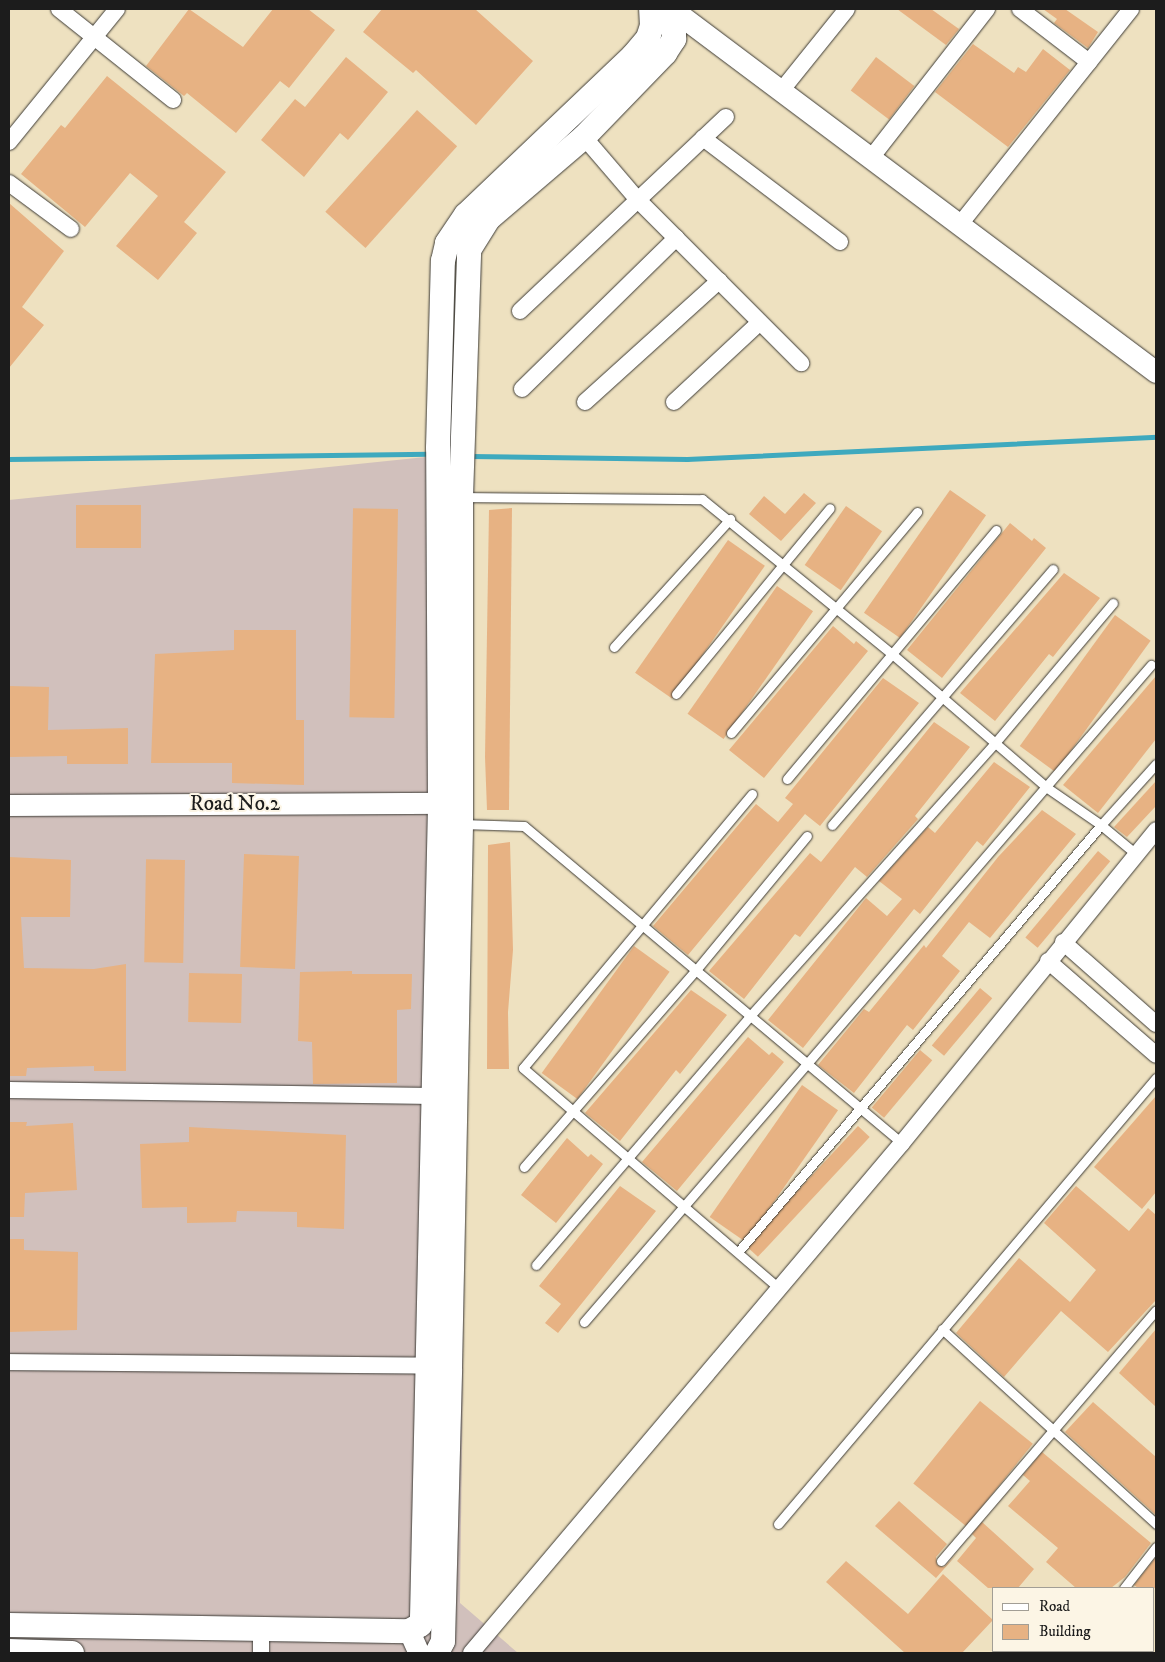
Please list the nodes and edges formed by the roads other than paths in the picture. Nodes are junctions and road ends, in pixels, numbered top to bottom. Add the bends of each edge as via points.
1 (59, 9) edge
2 (117, 9) edge
3 (651, 9) edge
4 (673, 9) edge
5 (847, 9) edge
6 (987, 9) edge
7 (1020, 9) edge
8 (1131, 9) edge
9 (94, 37) junction
10 (1089, 62) junction
11 (781, 91) junction
12 (172, 100) dead end
13 (726, 116) dead end
14 (584, 137) junction
15 (703, 138) junction
16 (9, 142) edge
17 (871, 158) junction
18 (9, 183) edge
19 (638, 200) junction
20 (961, 223) junction
21 (71, 230) dead end
22 (676, 238) junction
23 (840, 242) dead end
24 (719, 281) junction
25 (520, 311) dead end
26 (760, 322) junction
27 (801, 363) dead end
28 (1156, 372) edge
29 (522, 389) dead end
30 (585, 402) dead end
31 (674, 402) dead end
32 (438, 448) junction
33 (462, 449) junction
34 (461, 497) junction
35 (830, 508) dead end
36 (917, 512) dead end
37 (730, 519) junction
38 (996, 530) dead end
39 (783, 563) junction
40 (1053, 568) dead end
41 (1113, 603) dead end
42 (836, 608) junction
43 (614, 647) dead end
44 (891, 653) junction
45 (1151, 665) dead end
46 (676, 694) dead end
47 (943, 697) junction
48 (731, 733) dead end
49 (995, 743) junction
50 (1156, 764) edge
51 (787, 779) dead end
52 (1046, 787) junction
53 (752, 794) dead end
54 (9, 805) edge
55 (454, 810) junction
56 (832, 825) dead end
57 (1101, 825) junction
58 (1156, 830) edge
59 (807, 836) dead end
60 (1136, 854) junction
61 (641, 924) junction
62 (1063, 942) junction
63 (1048, 961) junction
64 (696, 970) junction
65 (750, 1016) junction
66 (1156, 1024) edge
67 (1156, 1055) edge
68 (806, 1063) junction
69 (1156, 1078) edge
70 (9, 1090) edge
71 (443, 1100) junction
72 (861, 1109) junction
73 (574, 1112) junction
74 (902, 1144) junction
75 (629, 1158) junction
76 (524, 1167) dead end
77 (684, 1205) junction
78 (738, 1252) junction
79 (536, 1265) dead end
80 (780, 1288) junction
81 (1156, 1310) edge
82 (584, 1322) dead end
83 (942, 1330) junction
84 (9, 1362) edge
85 (439, 1367) junction
86 (1053, 1434) junction
87 (778, 1524) dead end
88 (1156, 1524) edge
89 (1156, 1547) edge
90 (940, 1562) dead end
91 (1125, 1587) edge
92 (9, 1625) edge
93 (409, 1632) junction
94 (261, 1642) edge
95 (9, 1651) edge
96 (72, 1653) edge
97 (420, 1653) edge
98 (437, 1653) edge
99 (471, 1653) edge

1 - 9 street
2 - 9 street
3 - 32 main road via 652,26 633,56 466,215 447,242 442,280
4 - 11 street
4 - 14 main road via 674,39 665,54
5 - 11 street
6 - 17 street
7 - 10 street
8 - 10 street
9 - 12 street
9 - 16 street
10 - 20 street
11 - 17 street
13 - 15 street
14 - 19 street
14 - 33 main road via 488,219 469,250
15 - 19 street
15 - 23 street
17 - 20 street
18 - 21 street
19 - 22 street
19 - 25 street
20 - 28 street
22 - 24 street
22 - 29 street
24 - 26 street
24 - 30 street
26 - 27 street
26 - 31 street
32 - 33 main road
32 - 55 main road
33 - 34 main road
34 - 37 lane via 702,499
34 - 55 main road
35 - 39 lane
36 - 42 lane
37 - 39 lane
37 - 43 lane
38 - 44 lane
39 - 42 lane
39 - 46 lane
40 - 47 lane
41 - 49 lane
42 - 44 lane
42 - 48 lane
44 - 47 lane
44 - 51 lane
45 - 52 lane
47 - 49 lane
47 - 56 lane
49 - 52 lane
49 - 65 lane
50 - 57 lane
52 - 57 lane
52 - 68 lane
53 - 61 lane
54 - 55 street, Road No.2
55 - 61 lane via 524,826
55 - 71 main road
57 - 60 lane
57 - 72 lane
58 - 60 street
59 - 64 lane
60 - 62 street
61 - 64 lane
61 - 73 lane via 523,1068
62 - 63 street
62 - 66 street
63 - 67 street
63 - 74 street
64 - 65 lane
64 - 73 lane
65 - 68 lane
65 - 75 lane
68 - 72 lane
68 - 77 lane
69 - 83 lane
70 - 71 street
71 - 85 main road
72 - 74 lane
72 - 78 lane
73 - 75 lane
73 - 76 lane
74 - 80 street
75 - 77 lane
75 - 79 lane
77 - 78 lane
77 - 82 lane
78 - 80 lane
80 - 99 street
81 - 86 lane
83 - 86 lane
83 - 87 lane
84 - 85 street
85 - 93 main road via 422,1618 420,1625
85 - 98 main road via 443,1642
86 - 88 lane
86 - 90 lane
89 - 91 lane
92 - 94 main road
93 - 94 main road
93 - 97 street
95 - 96 main road

